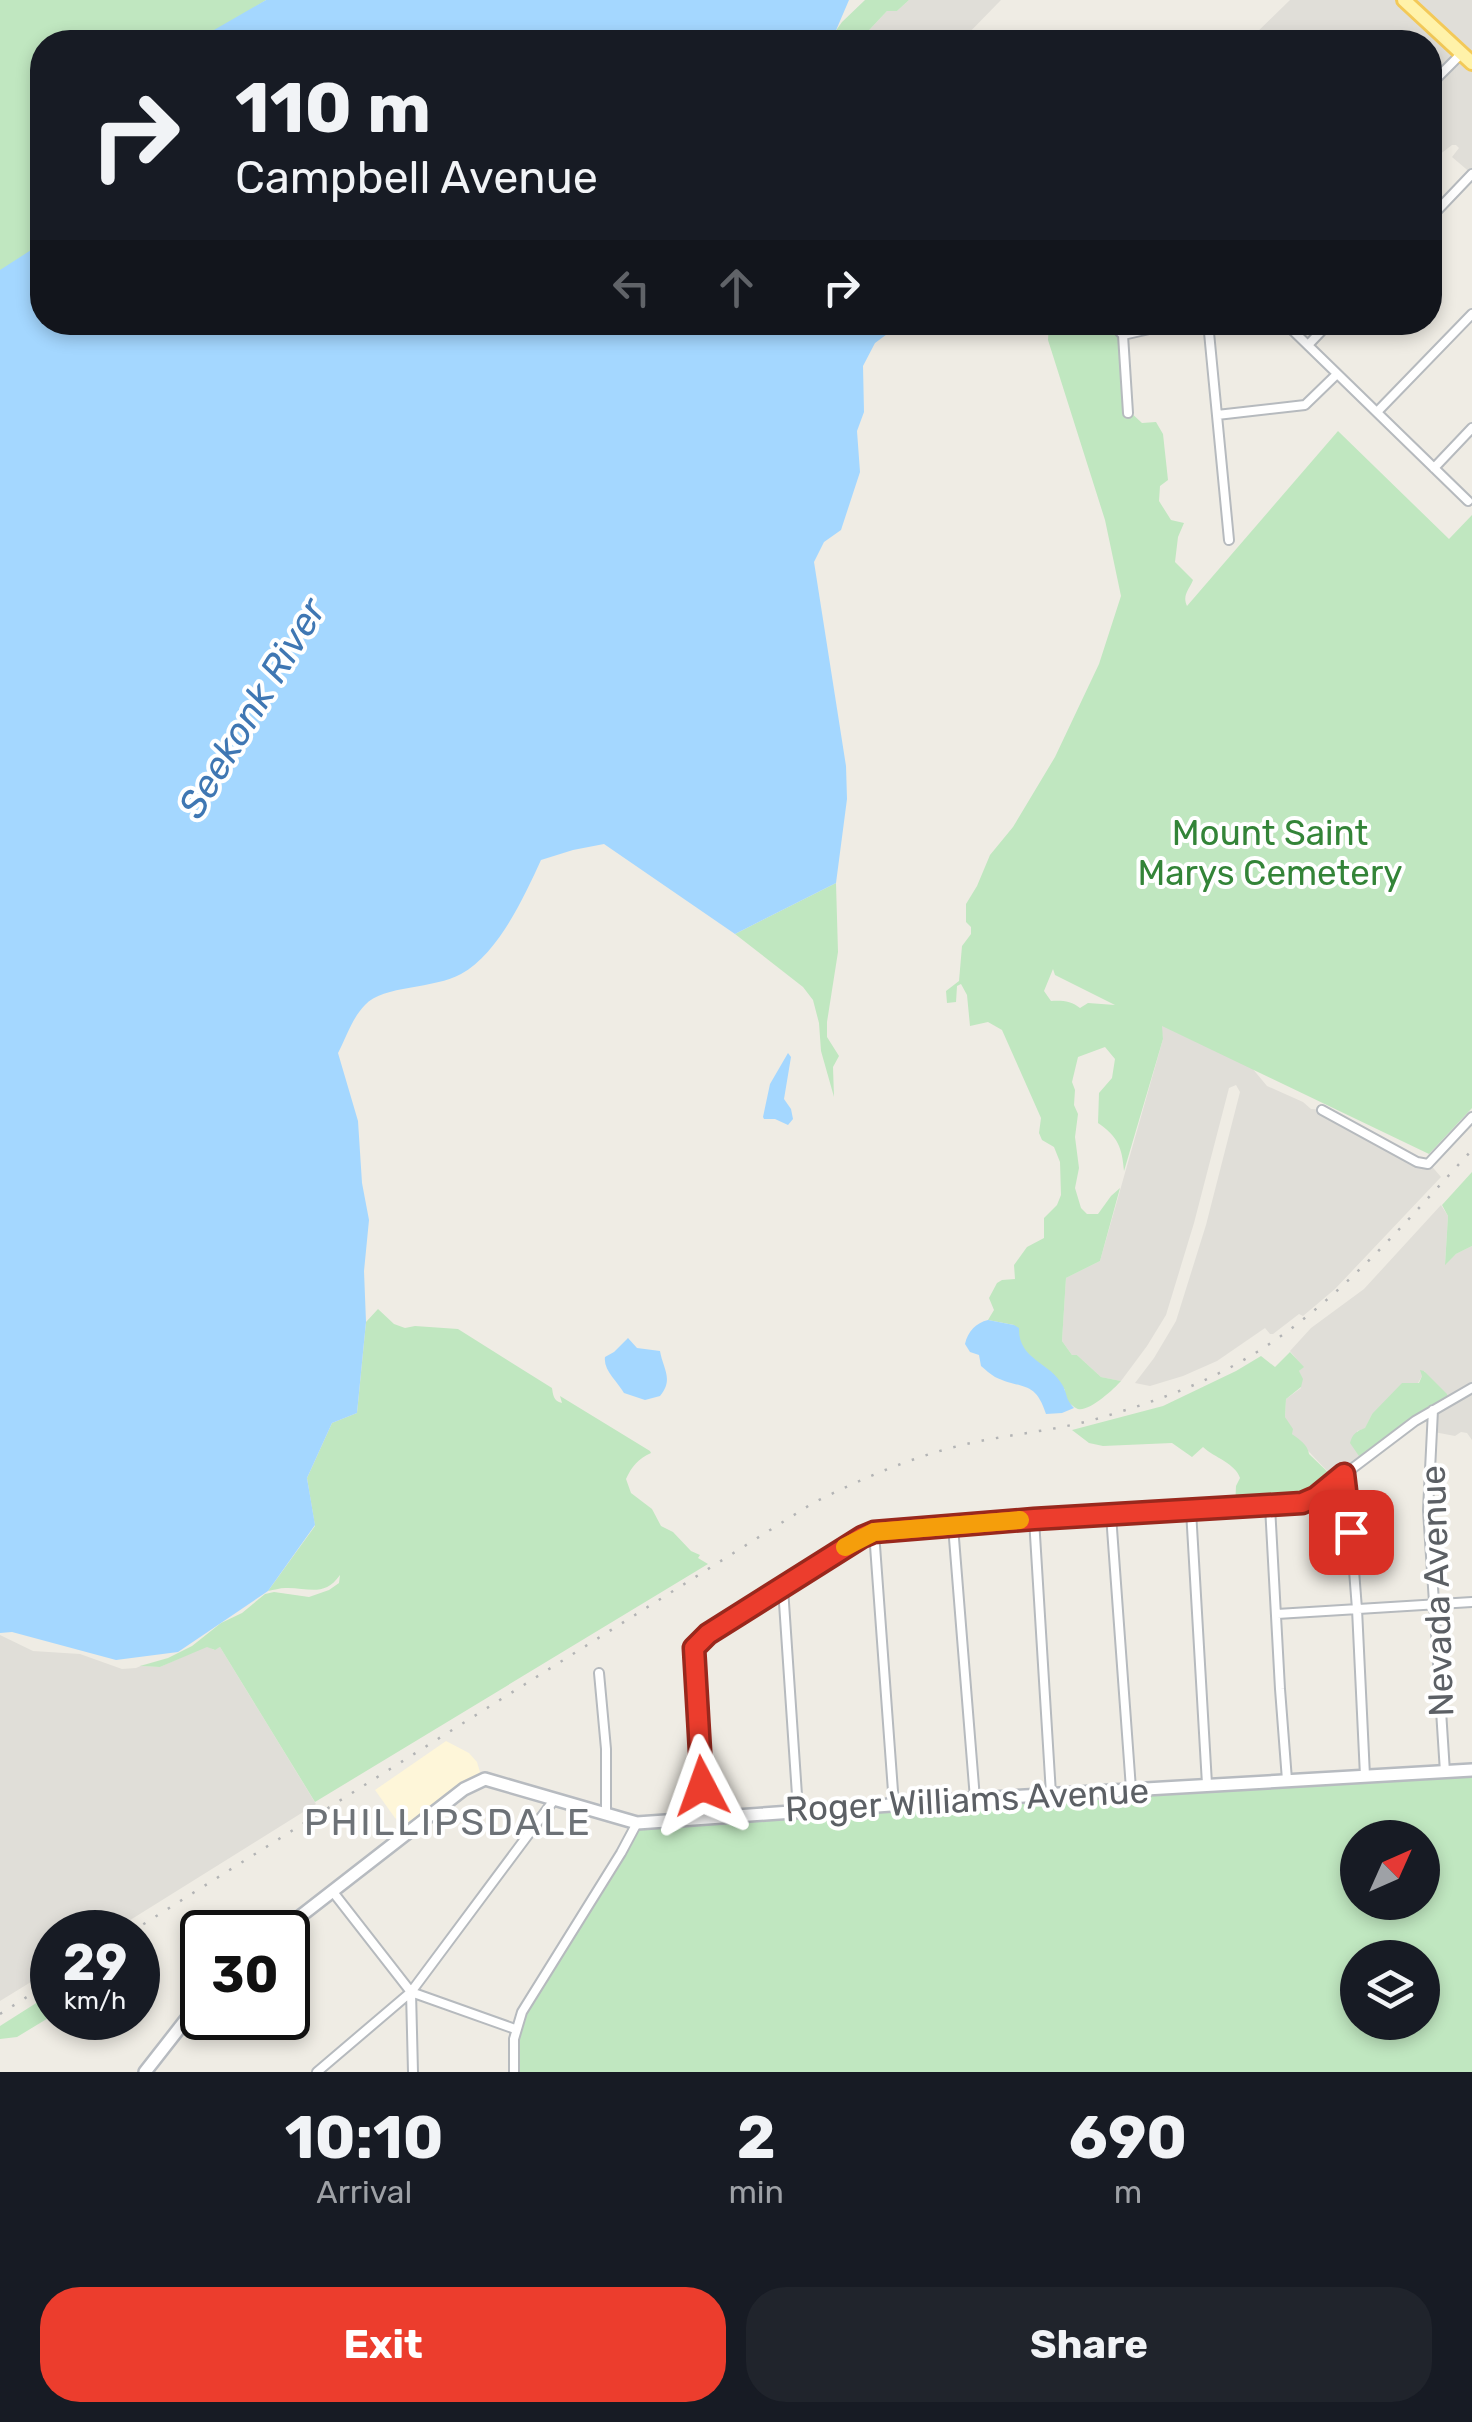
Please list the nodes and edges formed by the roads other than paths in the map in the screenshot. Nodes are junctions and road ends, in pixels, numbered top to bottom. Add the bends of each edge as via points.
1 (1404, 0) edge
2 (1437, 30) edge
3 (1442, 35) edge
4 (1467, 58) edge
5 (1442, 76) edge
6 (1472, 174) edge
7 (1442, 205) edge
8 (1472, 314) edge
9 (1123, 335) edge
10 (1209, 335) edge
11 (1297, 335) edge
12 (1318, 335) edge
13 (1308, 346) junction
14 (1337, 374) junction
15 (1376, 412) junction
16 (1128, 413) dead end
17 (1217, 415) junction
18 (1472, 428) edge
19 (1434, 468) junction
20 (1468, 501) dead end
21 (1229, 540) dead end
22 (1322, 1110) dead end
23 (1472, 1117) edge
24 (1472, 1388) edge
25 (1434, 1410) junction
26 (1344, 1474) junction
27 (1270, 1506) junction
28 (1190, 1510) junction
29 (1111, 1515) junction
30 (1034, 1519) junction
31 (954, 1526) junction
32 (874, 1532) junction
33 (784, 1588) junction
34 (1472, 1602) edge
35 (1434, 1605) junction
36 (1357, 1609) junction
37 (1277, 1614) junction
38 (600, 1673) dead end
39 (1472, 1770) edge
40 (1445, 1772) junction
41 (1365, 1776) junction
42 (1288, 1780) junction
43 (1208, 1784) junction
44 (1131, 1789) junction
45 (1052, 1794) junction
46 (974, 1798) junction
47 (554, 1800) junction
48 (894, 1805) junction
49 (798, 1810) junction
50 (606, 1814) junction
51 (704, 1817) junction
52 (637, 1823) junction
53 (333, 1892) junction
54 (309, 1910) edge
55 (411, 1992) junction
56 (180, 2027) edge
57 (516, 2029) junction
58 (145, 2072) edge
59 (316, 2072) edge
60 (413, 2072) edge
61 (514, 2072) edge

1 - 2 main road
3 - 4 main road
4 - 5 street
6 - 7 street
8 - 15 street
9 - 16 street
10 - 17 street
11 - 13 street
12 - 13 street
13 - 14 street
14 - 15 street
14 - 17 street via 1305,406
15 - 19 street
17 - 21 street
18 - 19 street
19 - 20 street
22 - 23 street via 1428,1164
24 - 25 street
25 - 26 street
25 - 35 street, Nevada Avenue via 1428,1510
26 - 27 street via 1308,1502
26 - 36 street
27 - 28 street
27 - 37 street
28 - 29 street
28 - 43 street
29 - 30 street
29 - 44 street
30 - 31 street
30 - 45 street
31 - 32 street
31 - 46 street
32 - 33 street
32 - 48 street
33 - 49 street
33 - 51 street via 694,1648
34 - 35 street
35 - 36 street
35 - 40 street, Nevada Avenue
36 - 37 street
36 - 41 street
37 - 42 street
38 - 50 street
39 - 40 main road, Roger Williams Avenue
40 - 41 main road, Roger Williams Avenue
41 - 42 main road, Roger Williams Avenue
42 - 43 main road, Roger Williams Avenue
43 - 44 main road, Roger Williams Avenue
44 - 45 main road, Roger Williams Avenue
45 - 46 main road, Roger Williams Avenue
46 - 48 main road, Roger Williams Avenue
47 - 50 main road, Roger Williams Avenue
47 - 53 main road, Roger Williams Avenue via 479,1780
47 - 55 street
48 - 49 main road, Roger Williams Avenue
49 - 51 main road, Roger Williams Avenue
50 - 52 main road, Roger Williams Avenue
51 - 52 main road, Roger Williams Avenue
52 - 57 street
53 - 54 main road, Roger Williams Avenue
53 - 55 street
55 - 57 street
55 - 59 street
55 - 60 street
56 - 58 main road
57 - 61 street

